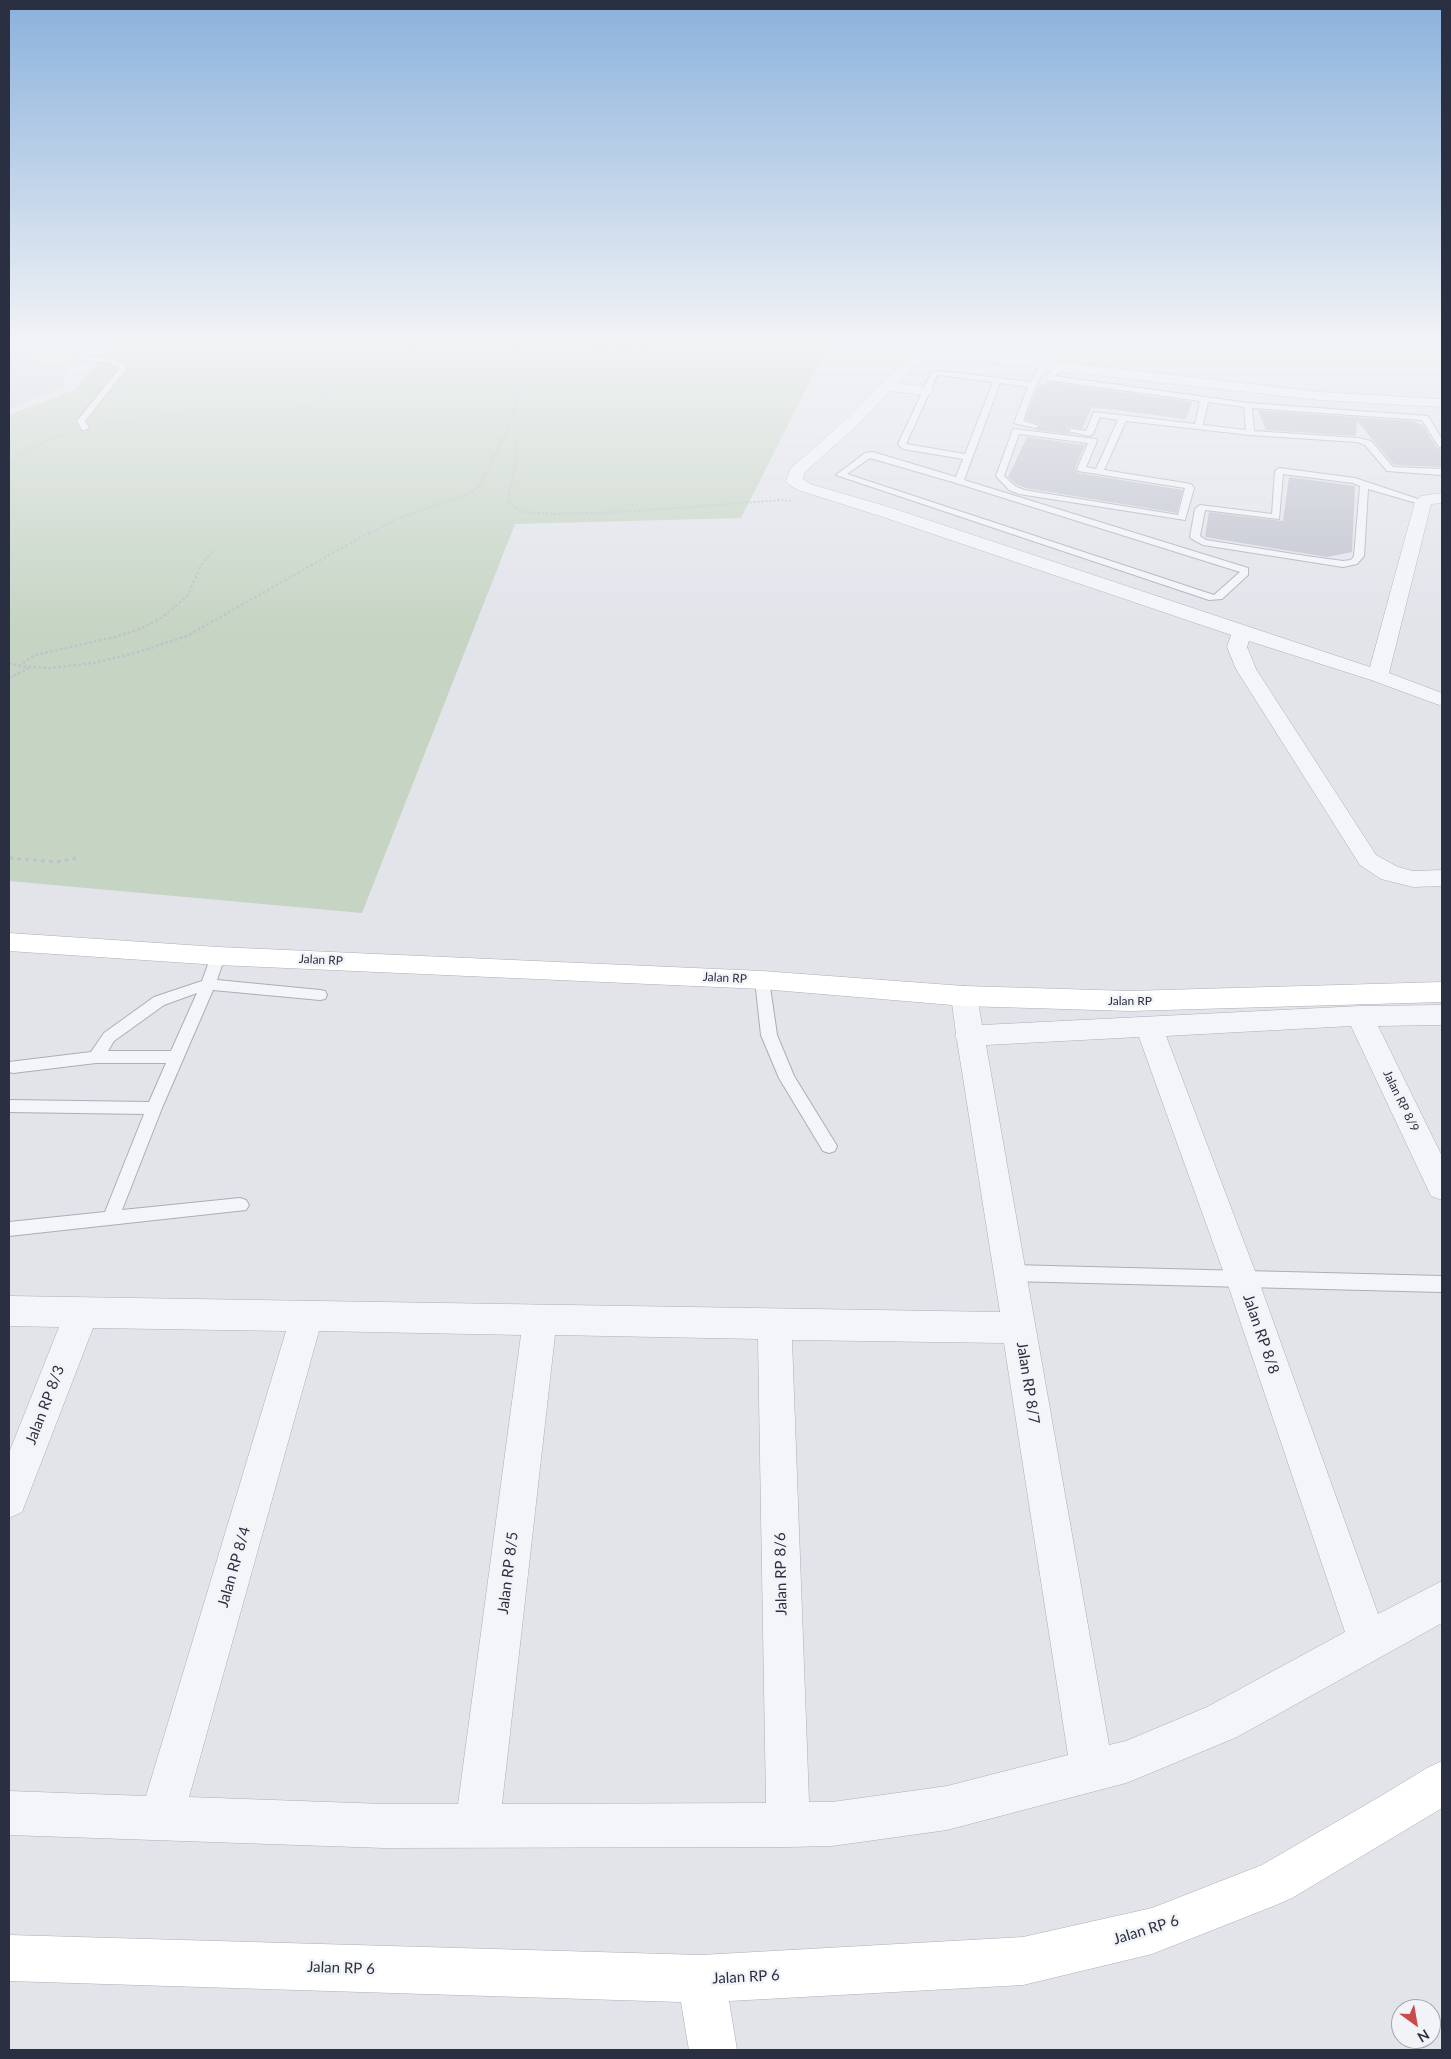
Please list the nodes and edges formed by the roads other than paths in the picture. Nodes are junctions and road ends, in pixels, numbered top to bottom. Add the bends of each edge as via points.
1 (832, 440) edge
2 (904, 440) edge
3 (974, 440) edge
4 (1012, 440) edge
5 (1088, 440) edge
6 (1113, 440) edge
7 (1358, 440) edge
8 (967, 457) junction
9 (1099, 472) junction
10 (1442, 472) edge
11 (959, 481) junction
12 (1364, 486) junction
13 (1442, 498) edge
14 (1423, 502) junction
15 (1242, 632) junction
16 (1378, 676) junction
17 (1442, 700) edge
18 (1442, 878) edge
19 (9, 942) edge
20 (218, 956) junction
21 (762, 980) junction
22 (208, 984) junction
23 (1442, 992) edge
24 (320, 995) dead end
25 (964, 996) junction
26 (1442, 1015) edge
27 (1360, 1016) junction
28 (1149, 1027) junction
29 (969, 1036) junction
30 (96, 1057) junction
31 (175, 1057) junction
32 (13, 1067) dead end
33 (9, 1106) edge
34 (154, 1108) junction
35 (829, 1146) dead end
36 (1442, 1187) edge
37 (240, 1205) dead end
38 (111, 1217) junction
39 (9, 1229) edge
40 (1011, 1273) junction
41 (1242, 1279) junction
42 (1442, 1284) edge
43 (9, 1311) edge
44 (82, 1312) junction
45 (308, 1316) junction
46 (540, 1320) junction
47 (775, 1324) junction
48 (1019, 1328) junction
49 (9, 1499) edge
50 (1442, 1602) edge
51 (1368, 1642) junction
52 (1092, 1770) junction
53 (1442, 1783) edge
54 (9, 1813) edge
55 (161, 1818) junction
56 (788, 1824) junction
57 (477, 1826) junction
58 (9, 1958) edge
59 (701, 1979) junction
60 (713, 2050) edge

1 - 15 street via 797,471 794,481 804,488 886,512
2 - 8 lane via 903,446
3 - 8 lane
4 - 9 lane via 1000,476 1012,488 1183,517 1188,486
5 - 9 lane via 1093,441 1081,469
6 - 9 lane
7 - 10 lane via 1368,443 1390,469
8 - 11 lane
11 - 11 lane via 1240,568 1245,573 1213,598 840,476 873,455
12 - 12 lane via 1355,481 1279,471 1276,517 1203,507 1195,537 1204,542 1306,559 1343,564 1354,562 1359,556
12 - 14 lane
13 - 14 street
14 - 16 street
15 - 16 street
15 - 18 street via 1237,647 1246,669 1368,860 1390,873 1413,879
16 - 17 street
19 - 20 street, Jalan RP
20 - 21 street, Jalan RP
20 - 22 lane
21 - 25 street, Jalan RP
21 - 35 lane via 769,1035 787,1078
22 - 24 lane
22 - 30 lane via 159,1001 109,1037
22 - 31 lane
23 - 25 street, Jalan RP via 1130,1002
25 - 29 street, Jalan RP 8/7
26 - 27 street
27 - 28 street
27 - 36 street, Jalan RP 8/9
28 - 29 street
28 - 41 street, Jalan RP 8/8
29 - 40 street, Jalan RP 8/7
30 - 31 lane
30 - 32 lane
31 - 34 lane
33 - 34 lane
34 - 38 lane
37 - 38 lane
38 - 39 lane
40 - 41 lane
40 - 48 street, Jalan RP 8/7
41 - 42 lane
41 - 51 street, Jalan RP 8/8
43 - 44 street
44 - 45 street
44 - 49 street, Jalan RP 8/3
45 - 46 street
45 - 55 street, Jalan RP 8/4
46 - 47 street
46 - 57 street, Jalan RP 8/5
47 - 48 street
47 - 56 street, Jalan RP 8/6
48 - 52 street, Jalan RP 8/7
50 - 51 street
51 - 52 street via 1222,1722 1126,1762
52 - 56 street via 947,1808 832,1824
53 - 59 street, Jalan RP 6 via 1276,1882 1152,1931 1023,1961
54 - 55 street
55 - 57 street
56 - 57 street
58 - 59 street, Jalan RP 6
59 - 60 street

